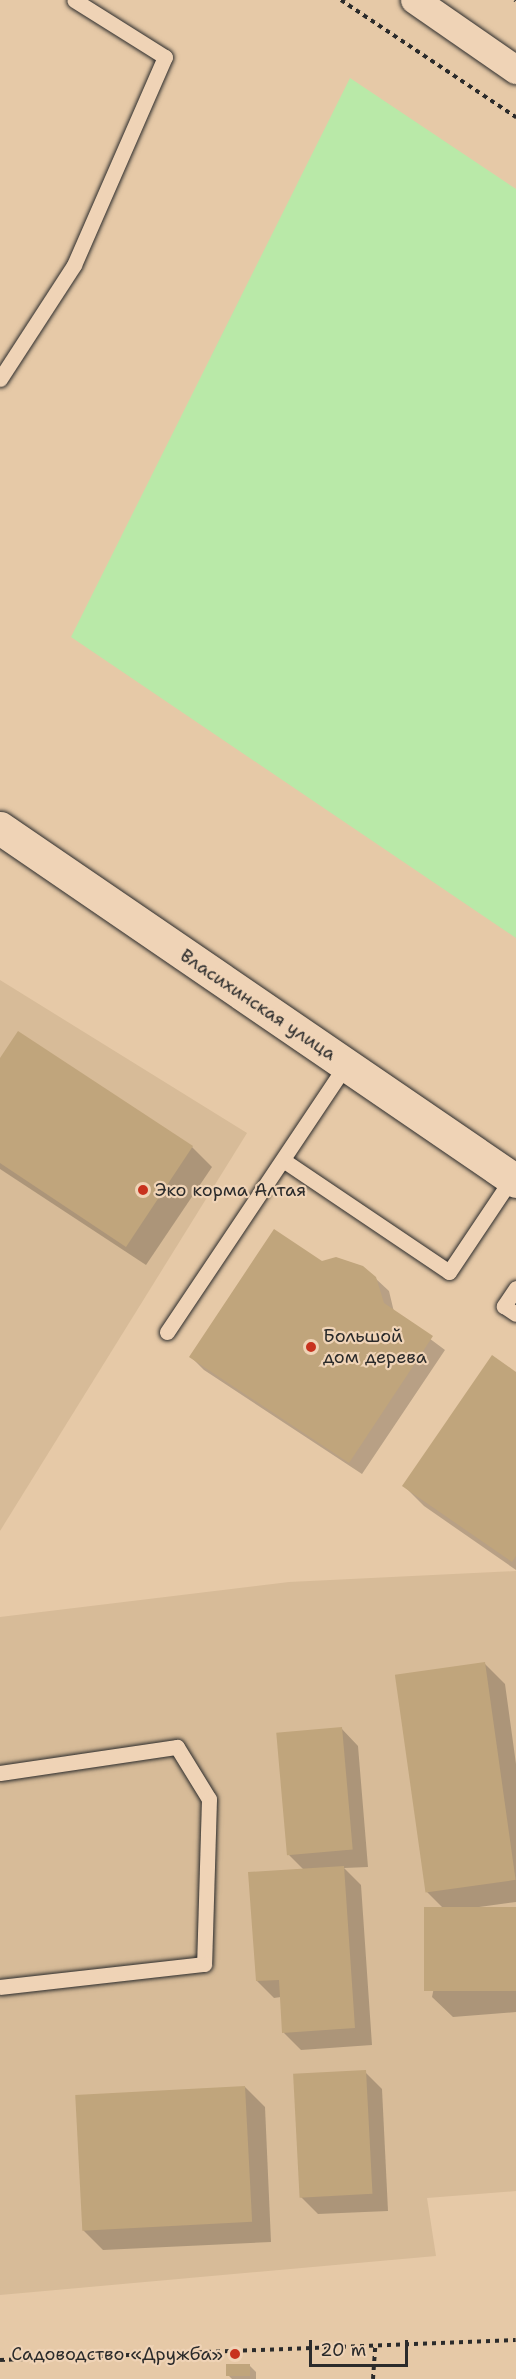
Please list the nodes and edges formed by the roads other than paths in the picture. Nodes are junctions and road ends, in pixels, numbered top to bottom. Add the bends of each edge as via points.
1 (74, 0) edge
2 (415, 0) edge
3 (516, 70) edge
4 (1, 374) edge
5 (0, 828) edge
6 (346, 1065) junction
7 (283, 1160) junction
8 (514, 1180) edge
9 (516, 1288) edge
10 (516, 1314) edge
11 (167, 1332) dead end
12 (0, 1773) edge
13 (0, 1987) edge

1 - 4 lane via 165,57 74,265
2 - 3 street
5 - 6 highway, Власихинская улица
6 - 7 lane
6 - 8 highway, Власихинская улица
7 - 8 lane via 449,1272
7 - 11 lane
9 - 10 lane via 504,1306
12 - 13 lane via 177,1747 209,1799 204,1964

